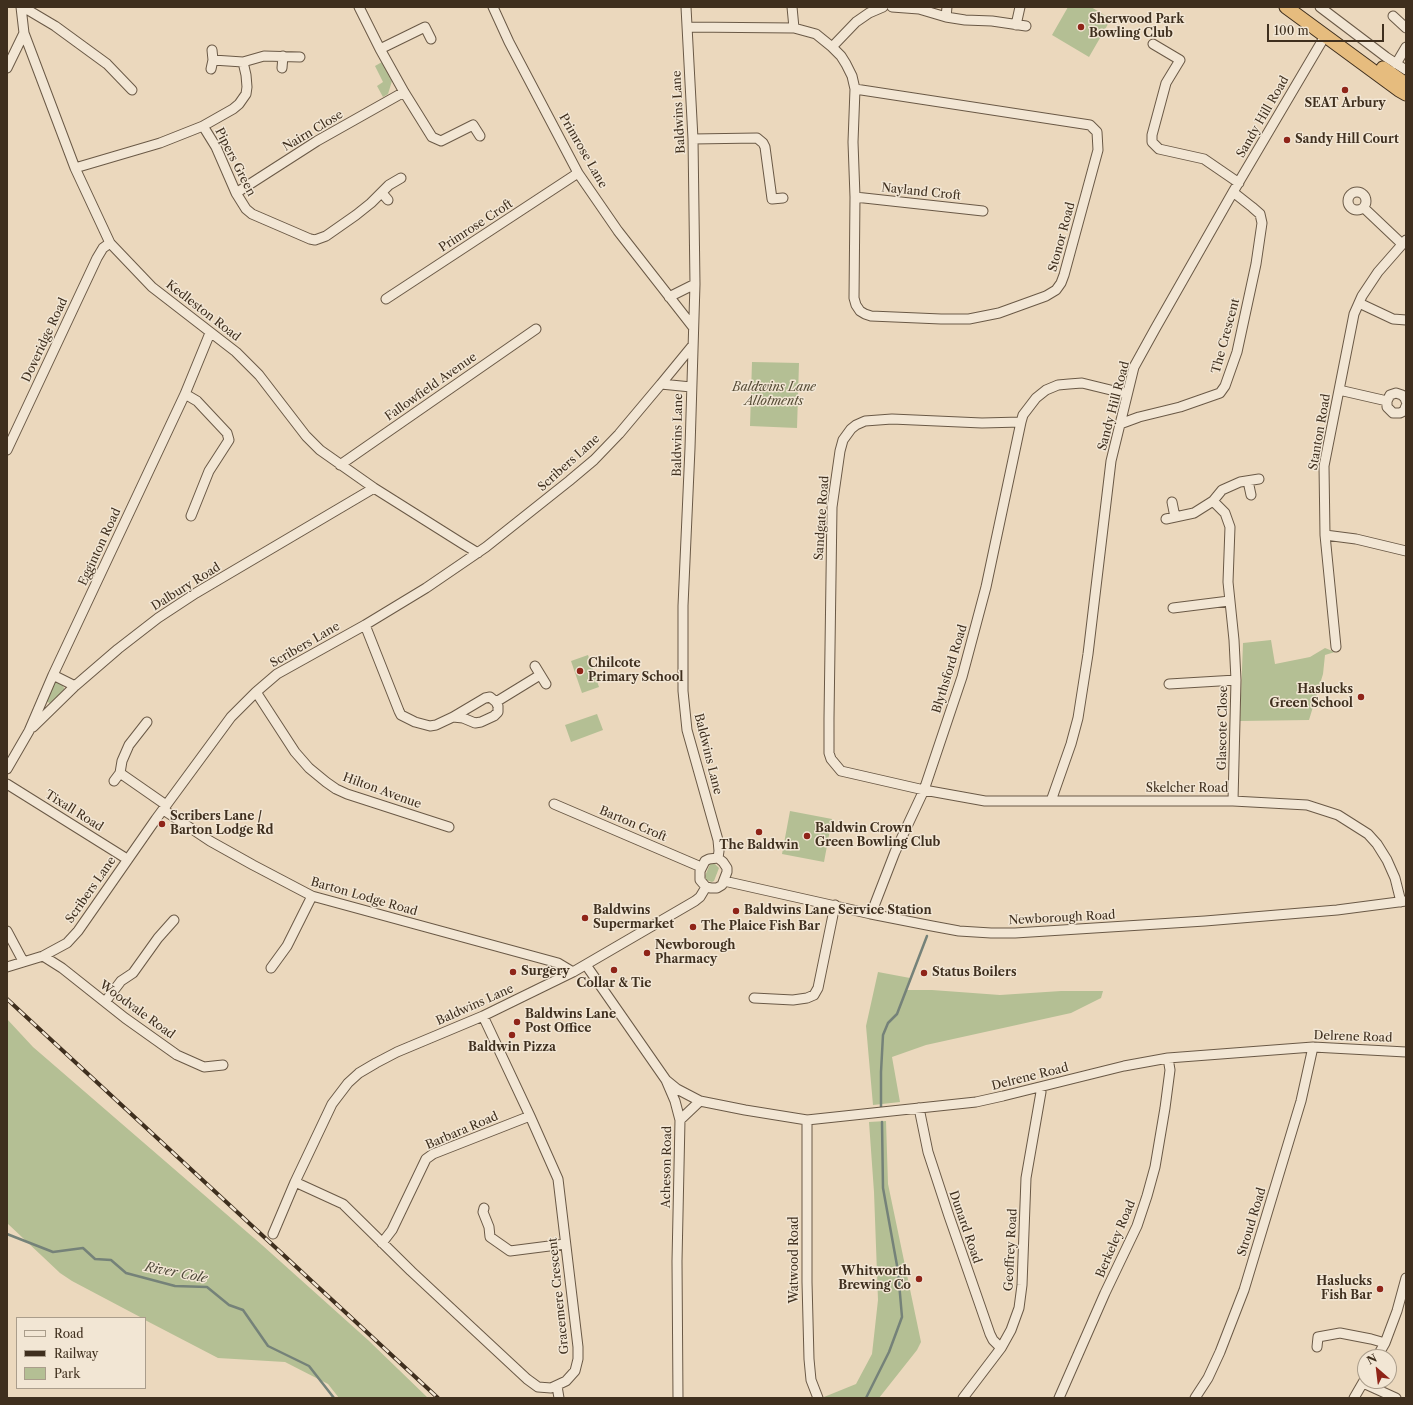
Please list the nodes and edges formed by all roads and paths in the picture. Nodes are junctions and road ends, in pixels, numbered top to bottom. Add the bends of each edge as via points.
1 (22, 7) edge
2 (359, 7) edge
3 (493, 7) edge
4 (686, 7) edge
5 (792, 7) edge
6 (883, 7) edge
7 (892, 7) edge
8 (947, 7) edge
9 (1020, 7) edge
10 (1286, 7) edge
11 (1301, 7) edge
12 (1320, 7) edge
13 (1393, 16) dead end
14 (946, 17) junction
15 (1016, 25) junction
16 (1026, 26) dead end
17 (687, 27) junction
18 (794, 28) junction
19 (1406, 28) edge
20 (24, 33) junction
21 (1325, 36) junction
22 (431, 39) dead end
23 (1153, 44) dead end
24 (832, 47) junction
25 (1406, 47) edge
26 (380, 49) junction
27 (212, 50) dead end
28 (283, 56) junction
29 (300, 57) dead end
30 (243, 62) junction
31 (1396, 64) junction
32 (7, 68) edge
33 (282, 68) dead end
34 (1406, 70) edge
35 (1406, 84) edge
36 (855, 89) junction
37 (132, 90) dead end
38 (404, 92) junction
39 (1406, 94) edge
40 (203, 126) junction
41 (480, 136) dead end
42 (693, 139) junction
43 (75, 168) junction
44 (578, 173) junction
45 (401, 178) dead end
46 (1239, 183) junction
47 (1233, 192) junction
48 (236, 193) junction
49 (382, 193) junction
50 (855, 197) junction
51 (783, 198) dead end
52 (388, 200) dead end
53 (1364, 208) dead end
54 (983, 211) dead end
55 (1404, 242) edge
56 (110, 243) junction
57 (695, 284) junction
58 (669, 297) junction
59 (386, 299) dead end
60 (1359, 303) junction
61 (1406, 320) edge
62 (693, 327) junction
63 (536, 329) dead end
64 (210, 333) junction
65 (693, 345) junction
66 (661, 384) junction
67 (691, 387) junction
68 (1339, 390) junction
69 (185, 394) junction
70 (1127, 394) junction
71 (1386, 401) junction
72 (1406, 401) edge
73 (1406, 406) edge
74 (1021, 422) junction
75 (1120, 424) junction
76 (7, 450) edge
77 (340, 465) junction
78 (1258, 480) dead end
79 (1248, 481) junction
80 (374, 488) junction
81 (1251, 495) dead end
82 (1213, 501) junction
83 (1172, 502) dead end
84 (191, 516) dead end
85 (1325, 535) junction
86 (1406, 551) edge
87 (478, 552) junction
88 (1229, 601) junction
89 (1173, 608) dead end
90 (365, 625) junction
91 (1336, 647) dead end
92 (535, 666) dead end
93 (53, 675) junction
94 (540, 675) junction
95 (1236, 680) junction
96 (546, 684) dead end
97 (1169, 684) dead end
98 (75, 686) junction
99 (256, 692) junction
100 (496, 702) junction
101 (453, 717) junction
102 (147, 722) dead end
103 (29, 731) junction
104 (7, 769) edge
105 (120, 773) junction
106 (114, 781) dead end
107 (7, 784) edge
108 (924, 790) junction
109 (1051, 801) junction
110 (1233, 801) junction
111 (554, 804) dead end
112 (165, 807) junction
113 (449, 827) dead end
114 (718, 858) junction
115 (127, 859) junction
116 (701, 867) junction
117 (724, 880) junction
118 (706, 887) junction
119 (312, 896) junction
120 (1404, 902) edge
121 (835, 905) junction
122 (871, 914) junction
123 (174, 920) dead end
124 (7, 931) edge
125 (43, 956) junction
126 (23, 961) junction
127 (586, 965) junction
128 (7, 967) edge
129 (271, 968) dead end
130 (573, 972) junction
131 (754, 998) dead end
132 (105, 1002) junction
133 (483, 1016) junction
134 (1313, 1047) junction
135 (1406, 1052) edge
136 (1168, 1058) junction
137 (223, 1065) dead end
138 (666, 1080) junction
139 (1040, 1087) junction
140 (700, 1101) junction
141 (919, 1108) junction
142 (530, 1116) junction
143 (680, 1120) junction
144 (807, 1120) junction
145 (295, 1182) junction
146 (484, 1208) dead end
147 (273, 1234) dead end
148 (382, 1243) junction
149 (565, 1244) junction
150 (1406, 1278) edge
151 (1404, 1292) edge
152 (1384, 1343) junction
153 (1317, 1347) dead end
154 (1001, 1348) junction
155 (1381, 1349) edge
156 (557, 1386) junction
157 (1359, 1389) edge
158 (1379, 1389) edge
159 (559, 1398) edge
160 (678, 1398) edge
161 (818, 1398) edge
162 (963, 1398) edge
163 (1059, 1398) edge
164 (1195, 1398) edge
165 (1354, 1398) edge
166 (1396, 1398) edge

1 - 20 street, Kedleston Road
1 - 37 street via 55,26 107,64
2 - 26 street
3 - 44 street, Primrose Lane
4 - 17 street, Baldwins Lane
5 - 18 street
6 - 24 street via 856,22
7 - 14 street via 919,9
8 - 14 street
9 - 15 street
10 - 21 highway
11 - 35 highway
12 - 31 street
13 - 19 street
14 - 15 street
15 - 16 street
17 - 18 street, Stonor Road
17 - 42 street, Baldwins Lane
18 - 24 street, Stonor Road via 816,34
20 - 32 street
20 - 43 street, Kedleston Road
21 - 39 highway
21 - 46 street, Sandy Hill Road
22 - 26 street via 425,27
23 - 46 street via 1180,60 1166,83 1152,142 1159,149 1204,159
24 - 36 street, Stonor Road via 846,64
25 - 31 street
26 - 38 street
27 - 30 street via 212,64
28 - 29 street
28 - 30 street via 264,56
28 - 33 street
30 - 40 street via 247,87 244,97 233,109
31 - 34 street
36 - 50 street, Stonor Road
36 - 50 street, Stonor Road via 1082,123 1090,125 1097,132 1098,140 1098,150 1061,283 1056,290 1046,296 999,313 969,319 941,320 871,316 860,311 854,298
38 - 41 street via 432,137 441,141 473,125
38 - 48 street, Nairn Close via 317,141
40 - 43 street, Pipers Green via 160,143
40 - 48 street, Pipers Green
42 - 51 street via 757,138 765,147 772,199
42 - 57 street, Baldwins Lane
43 - 56 street, Kedleston Road
44 - 58 street, Primrose Lane via 618,231
44 - 59 street, Primrose Croft
45 - 49 street, Pipers Green
46 - 47 street, Sandy Hill Road
47 - 70 street, Sandy Hill Road via 1134,368
47 - 75 street, The Crescent via 1260,214 1262,223 1237,352 1225,386 1220,393
48 - 49 street, Pipers Green via 252,214 315,240 326,236 356,215
49 - 52 street
50 - 54 street, Nayland Croft
53 - 55 street
55 - 60 street, Stanton Road via 1378,272
56 - 64 street, Kedleston Road via 152,287
56 - 76 street, Doveridge Road via 103,248 97,258
57 - 58 street
57 - 62 street, Baldwins Lane
58 - 62 street, Primrose Lane
60 - 61 street via 1393,319
60 - 68 street, Stanton Road via 1354,314
62 - 65 street, Baldwins Lane
63 - 77 street, Fallowfield Avenue
64 - 69 street, Egginton Road
64 - 77 street, Kedleston Road via 236,352 259,375 306,436
65 - 66 street, Scribers Lane
65 - 67 street, Baldwins Lane
66 - 67 street
66 - 87 street, Scribers Lane via 594,460
67 - 114 street, Baldwins Lane via 683,691 687,730 718,840
68 - 71 street
68 - 85 street, Stanton Road via 1324,466
69 - 84 street via 208,412 227,433 229,440 209,471
69 - 93 street, Egginton Road
70 - 74 street via 1082,383 1058,385 1036,398 1023,415
70 - 75 street, Sandy Hill Road
71 - 72 street via 1390,395 1396,393 1402,394
71 - 73 street via 1387,407 1393,413 1400,413
74 - 108 street, Blythsford Road via 986,587 962,677
74 - 108 street, Sandgate Road via 892,419 865,421 851,429 840,451 832,507 830,759 841,771
75 - 109 street, Sandy Hill Road via 1111,461 1078,718
77 - 80 street, Kedleston Road
78 - 79 street
79 - 81 street
79 - 82 street via 1222,490
80 - 87 street, Kedleston Road
80 - 98 street, Dalbury Road via 158,618
82 - 83 street via 1194,513 1171,518
82 - 88 street, Glascote Close via 1225,514 1230,527
85 - 86 street via 1356,539
85 - 91 street, Stanton Road
87 - 90 street, Scribers Lane via 426,588
88 - 89 street
88 - 95 street, Glascote Close
90 - 99 street, Scribers Lane via 277,674
90 - 101 street via 401,715 430,726
92 - 94 street
93 - 98 street
93 - 103 street, Egginton Road
94 - 96 street
94 - 100 street
95 - 97 street, Glascote Close
95 - 110 street, Glascote Close
98 - 103 street, Dalbury Road
99 - 112 street, Scribers Lane via 231,717
99 - 113 street, Hilton Avenue via 295,752 309,768 336,789
100 - 101 street via 490,697 485,698
100 - 101 street via 498,712 482,722 475,723
102 - 105 street via 129,745
103 - 104 street, Egginton Road
105 - 106 street
105 - 112 street, Barton Lodge Road
107 - 115 street, Tixall Road
108 - 109 street, Skelcher Road via 985,801
108 - 122 street, Blythsford Road via 894,852
109 - 110 street, Skelcher Road
110 - 120 street, Skelcher Road via 1307,805 1338,815 1368,834 1377,844 1387,860
111 - 116 street, Barton Croft
112 - 115 street, Scribers Lane
112 - 119 street, Barton Lodge Road via 168,813 210,841
114 - 116 street via 709,859
114 - 117 street via 727,868
115 - 125 street, Scribers Lane via 78,931 67,943
116 - 118 street via 700,877
117 - 118 street via 718,888
117 - 121 street, Newborough Road
118 - 127 street, Baldwins Lane via 695,901
119 - 129 street via 287,946
119 - 130 street, Barton Lodge Road via 558,962
120 - 122 street, Newborough Road via 1213,920 1015,933 959,931
121 - 122 street, Newborough Road
121 - 131 street via 818,988 814,995 793,1000
123 - 132 street via 133,973 121,981
124 - 126 street
125 - 126 street, Scribers Lane
125 - 132 street, Woodvale Road
126 - 128 street, Scribers Lane
127 - 130 street, Baldwins Lane
127 - 138 street, Acheson Road
130 - 133 street, Baldwins Lane
132 - 137 street, Woodvale Road via 177,1055 204,1067
133 - 142 street, Gracemere Crescent
133 - 145 street, Baldwins Lane via 386,1057 359,1073 332,1104
134 - 135 street, Delrene Road
134 - 136 street, Delrene Road
134 - 164 street, Stroud Road via 1293,1128 1244,1290 1220,1352
136 - 139 street, Delrene Road
136 - 163 street, Berkeley Road via 1170,1070 1165,1108 1155,1167 1147,1196 1137,1226
138 - 140 street, Delrene Road
138 - 143 street, Acheson Road
139 - 141 street, Delrene Road via 976,1102
139 - 154 street, Geoffrey Road via 1026,1178 1021,1298 1011,1330
140 - 143 street
140 - 144 street, Delrene Road
141 - 144 street, Delrene Road
141 - 154 street, Dunard Road via 928,1152 948,1216 990,1334
142 - 148 street, Barbara Road via 426,1159 392,1230
142 - 149 street, Gracemere Crescent via 558,1180
143 - 160 street, Acheson Road
144 - 161 street, Watwood Road via 809,1359 811,1380
145 - 147 street, Baldwins Lane
145 - 148 street via 343,1204
146 - 149 street via 483,1212 490,1227 490,1237 510,1251
148 - 156 street via 528,1379 538,1387
149 - 156 street, Gracemere Crescent via 578,1359 571,1376
150 - 151 street
151 - 152 street
152 - 153 street via 1340,1333 1318,1337
152 - 155 street
154 - 162 street, Geoffrey Road
156 - 159 street
157 - 165 street
158 - 166 street

